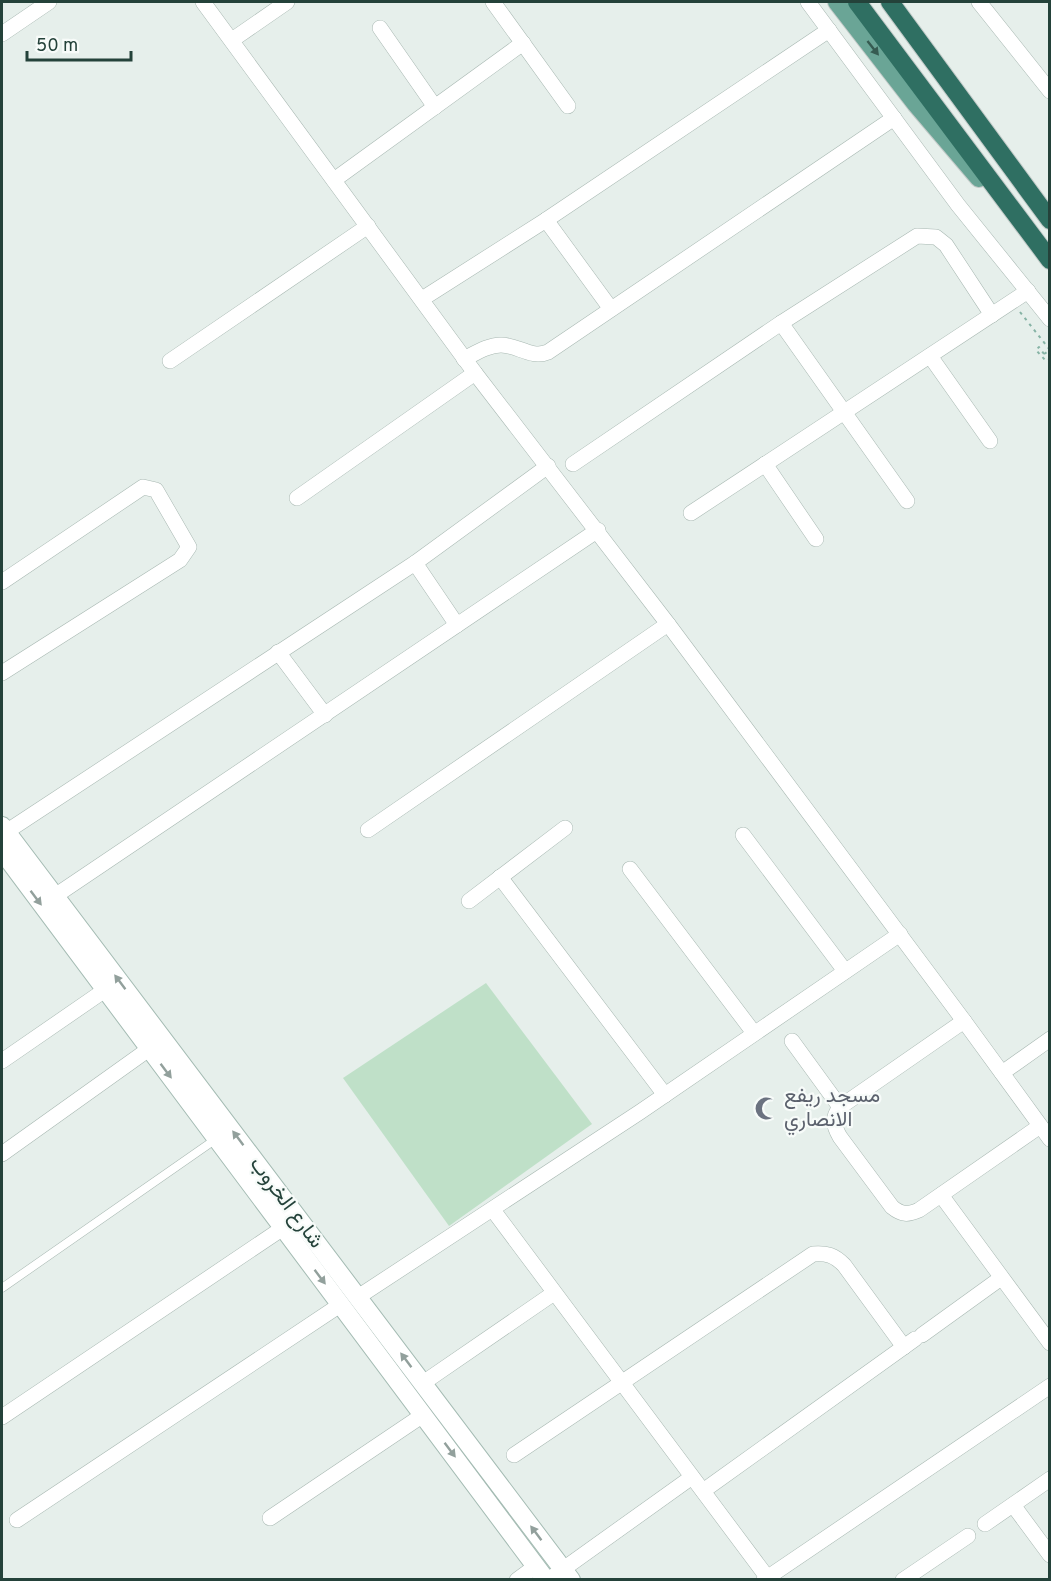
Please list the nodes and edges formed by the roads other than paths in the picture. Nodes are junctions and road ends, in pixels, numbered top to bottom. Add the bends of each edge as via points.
1 (49, 2) edge
2 (202, 2) edge
3 (287, 2) edge
4 (493, 2) edge
5 (808, 2) edge
6 (837, 2) edge
7 (857, 2) edge
8 (890, 2) edge
9 (901, 2) edge
10 (979, 2) edge
11 (380, 28) dead end
12 (829, 30) junction
13 (2, 34) edge
14 (232, 40) junction
15 (523, 43) junction
16 (1049, 90) edge
17 (568, 106) dead end
18 (435, 107) junction
19 (894, 118) junction
20 (1005, 158) junction
21 (333, 180) junction
22 (546, 220) junction
23 (1050, 220) edge
24 (368, 226) junction
25 (1050, 260) edge
26 (1028, 291) junction
27 (422, 299) junction
28 (611, 309) junction
29 (992, 315) junction
30 (1050, 319) edge
31 (781, 323) junction
32 (930, 356) junction
33 (464, 358) junction
34 (170, 361) dead end
35 (475, 374) junction
36 (844, 412) junction
37 (990, 441) dead end
38 (573, 464) dead end
39 (765, 464) junction
40 (548, 466) junction
41 (297, 498) dead end
42 (907, 501) dead end
43 (691, 513) dead end
44 (598, 530) junction
45 (816, 539) dead end
46 (415, 563) junction
47 (2, 582) edge
48 (668, 624) junction
49 (458, 625) junction
50 (278, 652) junction
51 (2, 674) edge
52 (325, 715) junction
53 (565, 828) dead end
54 (4, 829) edge
55 (368, 830) dead end
56 (743, 835) dead end
57 (2, 851) edge
58 (630, 869) dead end
59 (500, 877) junction
60 (55, 896) junction
61 (469, 901) dead end
62 (900, 934) junction
63 (845, 971) junction
64 (105, 990) junction
65 (964, 1021) junction
66 (754, 1033) junction
67 (1050, 1039) edge
68 (792, 1041) dead end
69 (149, 1049) junction
70 (2, 1061) edge
71 (1002, 1073) junction
72 (665, 1095) junction
73 (840, 1107) junction
74 (1040, 1126) junction
75 (216, 1138) junction
76 (1050, 1139) edge
77 (2, 1154) edge
78 (941, 1195) junction
79 (493, 1210) junction
80 (283, 1228) junction
81 (1002, 1278) junction
82 (2, 1288) edge
83 (554, 1293) junction
84 (358, 1297) junction
85 (340, 1305) junction
86 (914, 1340) junction
87 (1050, 1343) edge
88 (423, 1383) junction
89 (621, 1383) junction
90 (1050, 1386) edge
91 (423, 1415) junction
92 (2, 1417) edge
93 (514, 1455) dead end
94 (692, 1478) junction
95 (1050, 1479) edge
96 (703, 1491) junction
97 (1013, 1505) junction
98 (270, 1518) dead end
99 (17, 1520) dead end
100 (985, 1524) dead end
101 (968, 1536) dead end
102 (1050, 1555) edge
103 (568, 1574) edge
104 (923, 1574) edge
105 (543, 1575) edge
106 (766, 1578) edge
107 (517, 1580) edge
108 (903, 1580) edge

1 - 13 street
2 - 14 street
3 - 14 street
4 - 15 street
5 - 12 street
6 -> 25 main road via 916,104
7 - 25 highway
8 - 20 highway
9 - 20 main road
10 - 16 street
11 - 18 street
12 - 19 street
12 - 22 street
14 - 21 street
15 - 17 street
15 - 18 street
18 - 21 street
19 - 26 street
19 - 28 street
20 - 23 highway
21 - 24 street
22 - 27 street
22 - 28 street
24 - 27 street
24 - 34 street
26 - 29 street
26 - 30 street
27 - 33 street
28 - 33 street via 543,354 498,345
29 - 31 street via 946,245 936,237 923,235
29 - 32 street
31 - 36 street
31 - 38 street
32 - 36 street
32 - 37 street
33 - 35 street
35 - 40 street
35 - 41 street
36 - 39 street
36 - 42 street
39 - 43 street
39 - 45 street
40 - 44 street
40 - 46 street
44 - 48 street
44 - 49 street
46 - 49 street
46 - 50 street
47 - 51 street via 143,487 156,490 189,547 172,566
48 - 55 street
48 - 62 street
49 - 52 street
50 - 52 street
50 - 54 street
52 - 60 street
53 - 59 street
54 - 60 main road, شارع الخروب
56 - 63 street
57 -> 64 main road, شارع الخروب
58 - 66 street
59 - 61 street
59 - 72 street
84 -> 60 main road, شارع الخروب
62 - 63 street
62 - 65 street
63 - 66 street
64 - 69 main road, شارع الخروب
64 - 70 street
65 - 71 street
65 - 73 street
66 - 72 street
67 - 71 street
68 - 73 street
69 -> 75 main road, شارع الخروب
69 - 77 street
71 - 74 street
72 - 79 street
73 - 78 street via 834,1116 834,1127 900,1214 919,1210
74 - 76 street
74 - 78 street
75 - 80 main road, شارع الخروب
75 - 82 lane
78 - 81 street
79 - 83 street
79 - 84 street
80 -> 85 main road, شارع الخروب
80 - 92 street
81 - 86 street
81 - 87 street
83 - 88 street
83 - 89 street
88 -> 84 main road, شارع الخروب
85 - 91 main road, شارع الخروب
85 - 99 street
86 - 89 street via 836,1257 813,1254
86 - 96 street
103 -> 88 main road, شارع الخروب
89 - 93 street
89 - 94 street
90 - 106 street
91 - 98 street
91 -> 105 main road, شارع الخروب
94 - 96 street
94 - 103 street
95 - 97 street
96 - 106 street
97 - 100 street
97 - 102 street
101 - 104 street
103 - 105 street
104 - 108 street
105 - 107 street

